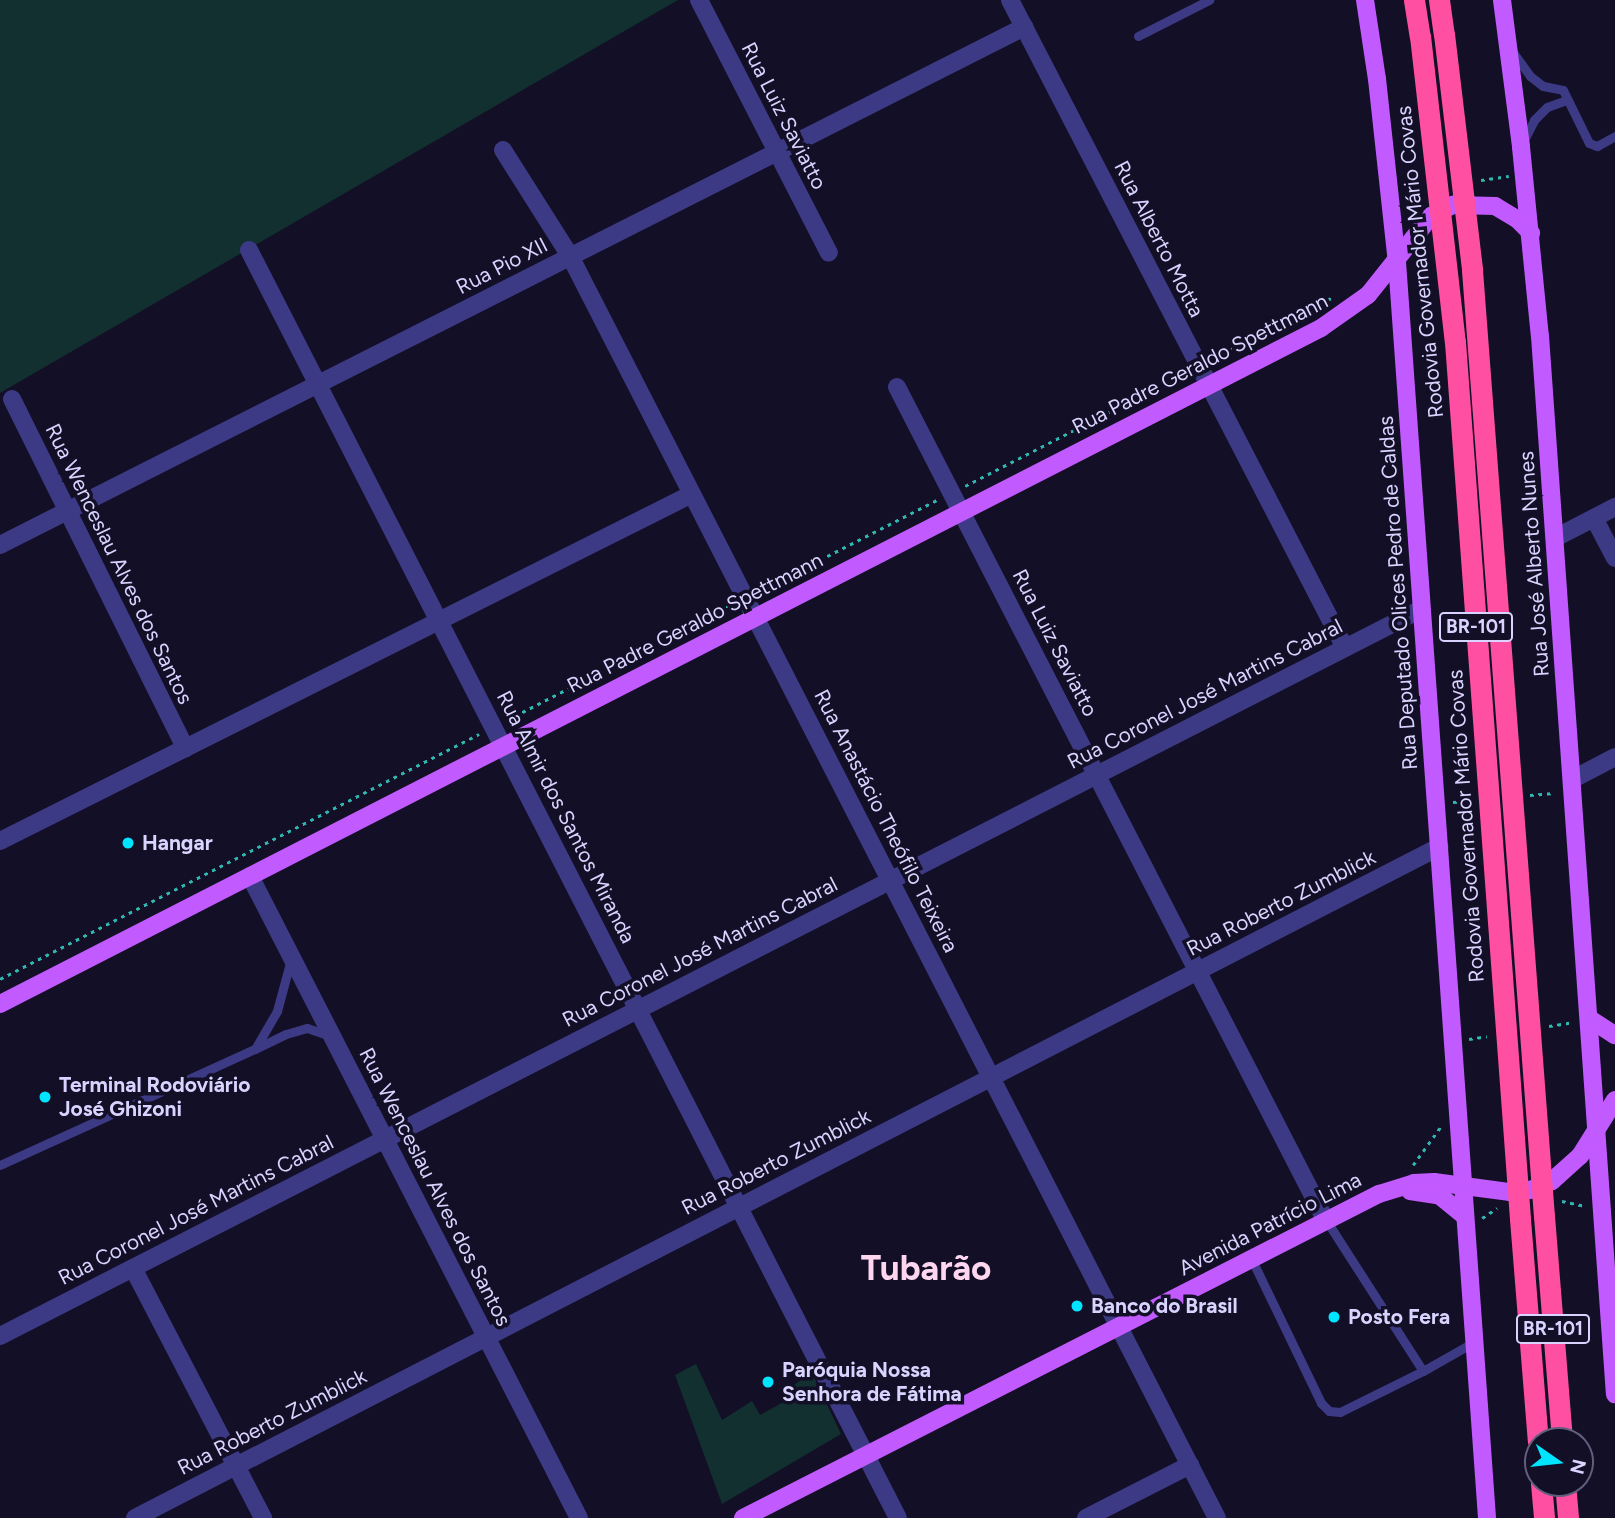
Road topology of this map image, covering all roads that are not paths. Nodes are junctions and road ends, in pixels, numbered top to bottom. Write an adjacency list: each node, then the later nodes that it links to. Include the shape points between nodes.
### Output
1 (699, 0): 15 (street, Rua Luiz Saviatto)
2 (1010, 0): 8 (street, Rua Alberto Motta)
3 (1209, 0): 9 (lane)
4 (1365, 0): 20 (main road, Rua Deputado Olices Pedro de Caldas)
5 (1414, 0): 73 (highway, Rodovia Governador Mário Covas / BR-101, bridge, via 1455,342)
6 (1439, 0): 74 (highway, BR-101, bridge, via 1475,295)
7 (1502, 0): 10 (main road, Rua José Alberto Nunes)
8 (1024, 27): 15 (street, Rua Pio XII); 22 (street, Rua Alberto Motta)
9 (1138, 36)
10 (1509, 46): 11 (lane, via 1530,76 1543,86 1563,90); 13 (main road, Rua José Alberto Nunes)
11 (1566, 100): 12 (lane, via 1588,143 1597,146); 13 (lane, via 1547,107 1534,120)
12 (1615, 136)
13 (1521, 147): 16 (main road, Rua José Alberto Nunes)
14 (503, 150): 19 (street, Rua Anastácio Theófilo Teixeira)
15 (777, 152): 18 (street, Rua Luiz Saviatto); 19 (street, Rua Pio XII)
16 (1531, 233): 20 (main road, Rua Padre Geraldo Spettmann, via 1495,206 1453,205 1431,216); 30 (main road, Rua José Alberto Nunes)
17 (249, 250): 21 (street, Rua Almir dos Santos Miranda)
18 (829, 253)
19 (570, 256): 21 (street, Rua Pio XII); 25 (street, Rua Anastácio Theófilo Teixeira)
20 (1397, 262): 22 (main road, Rua Padre Geraldo Spettmann, via 1346,314); 33 (main road, Rua Deputado Olices Pedro de Caldas)
21 (318, 384): 27 (street, Rua Pio XII); 35 (street, Rua Almir dos Santos Miranda)
22 (1209, 386): 28 (main road, Rua Padre Geraldo Spettmann); 36 (street, Rua Alberto Motta)
23 (897, 387): 28 (street, Rua Luiz Saviatto)
24 (12, 399): 27 (street, Rua Wenceslau Alves dos Santos)
25 (692, 494): 34 (street, Rua Anastácio Theófilo Teixeira); 35 (street)
26 (1615, 507): 29 (street)
27 (67, 511): 31 (street, Rua Pio XII); 38 (street, Rua Wenceslau Alves dos Santos)
28 (962, 512): 34 (main road, Rua Padre Geraldo Spettmann); 40 (street, Rua Luiz Saviatto)
29 (1594, 518): 30 (street); 32 (street)
30 (1555, 538): 41 (main road, Rua José Alberto Nunes)
31 (0, 545)
32 (1615, 558)
33 (1422, 609): 36 (street, Rua Coronel José Martins Cabral); 43 (main road, Rua Deputado Olices Pedro de Caldas)
34 (756, 617): 37 (main road, Rua Padre Geraldo Spettmann); 45 (street, Rua Anastácio Theófilo Teixeira)
35 (440, 621): 37 (street, Rua Almir dos Santos Miranda); 38 (street)
36 (1345, 648): 40 (street, Rua Coronel José Martins Cabral)
37 (505, 746): 44 (main road, Rua Padre Geraldo Spettmann); 49 (street, Rua Almir dos Santos Miranda)
38 (185, 748): 42 (street)
39 (1615, 757): 41 (street)
40 (1097, 775): 45 (street, Rua Coronel José Martins Cabral); 47 (street, Rua Luiz Saviatto)
41 (1573, 779): 50 (main road, Rua José Alberto Nunes)
42 (0, 841)
43 (1439, 848): 47 (street, Rua Roberto Zumblick); 59 (main road, Rua Deputado Olices Pedro de Caldas)
44 (250, 876): 46 (street, Rua Wenceslau Alves dos Santos); 48 (main road, Rua Padre Geraldo Spettmann)
45 (890, 881): 49 (street, Rua Coronel José Martins Cabral); 54 (street, Rua Anastácio Theófilo Teixeira)
46 (291, 957): 52 (street, Rua Wenceslau Alves dos Santos); 53 (lane, via 276,1011)
47 (1198, 971): 54 (street, Rua Roberto Zumblick); 63 (street, Rua Luiz Saviatto)
48 (0, 1004)
49 (639, 1009): 57 (street, Rua Coronel José Martins Cabral); 61 (street, Rua Almir dos Santos Miranda)
50 (1590, 1019): 51 (main road); 56 (main road, Rua José Alberto Nunes)
51 (1615, 1035)
52 (332, 1037): 53 (lane, via 307,1028); 57 (street, Rua Wenceslau Alves dos Santos)
53 (255, 1049): 58 (lane)
54 (992, 1077): 61 (street, Rua Roberto Zumblick); 67 (street, Rua Anastácio Theófilo Teixeira)
55 (1615, 1100): 56 (main road, Avenida Patrício Lima)
56 (1597, 1127): 59 (main road, Avenida Patrício Lima, via 1580,1156 1552,1181 1510,1192); 66 (main road, Rua José Alberto Nunes)
57 (385, 1139): 65 (street, Rua Coronel José Martins Cabral); 69 (street, Rua Wenceslau Alves dos Santos)
58 (0, 1165)
59 (1462, 1184): 60 (main road, Avenida Patrício Lima, via 1434,1182); 62 (main road, Rua Deputado Olices Pedro de Caldas)
60 (1393, 1189): 62 (main road, via 1440,1196); 63 (main road, Avenida Patrício Lima)
61 (740, 1207): 69 (street, Rua Roberto Zumblick); 75 (street, Rua Almir dos Santos Miranda)
62 (1465, 1216): 70 (main road, Rua Deputado Olices Pedro de Caldas)
63 (1325, 1219): 64 (main road, Avenida Patrício Lima); 71 (lane)
64 (1251, 1258): 67 (main road, Avenida Patrício Lima); 71 (lane, via 1329,1411 1340,1412)
65 (133, 1268): 68 (street, Rua Coronel José Martins Cabral); 77 (street)
66 (1611, 1282): 72 (main road, Rua José Alberto Nunes)
67 (1119, 1325): 75 (main road, Avenida Patrício Lima); 76 (street, Rua Anastácio Theófilo Teixeira)
68 (0, 1336)
69 (486, 1337): 77 (street, Rua Roberto Zumblick); 82 (street, Rua Wenceslau Alves dos Santos)
70 (1474, 1342): 71 (lane); 87 (main road, Rua Deputado Olices Pedro de Caldas)
71 (1423, 1371)
72 (1615, 1394)
73 (1537, 1427)
74 (1561, 1427)
75 (866, 1455): 83 (main road, Avenida Patrício Lima); 84 (street, Rua Almir dos Santos Miranda)
76 (1190, 1465): 85 (street); 86 (street, Rua Anastácio Theófilo Teixeira)
77 (236, 1466): 80 (street, Rua Roberto Zumblick); 81 (street)
78 (1542, 1497): 88 (highway)
79 (1566, 1497): 89 (highway)
80 (135, 1518)
81 (263, 1518)
82 (579, 1518)
83 (743, 1518)
84 (898, 1518)
85 (1086, 1518)
86 (1217, 1518)
87 (1487, 1518)
88 (1544, 1518)
89 (1568, 1518)

